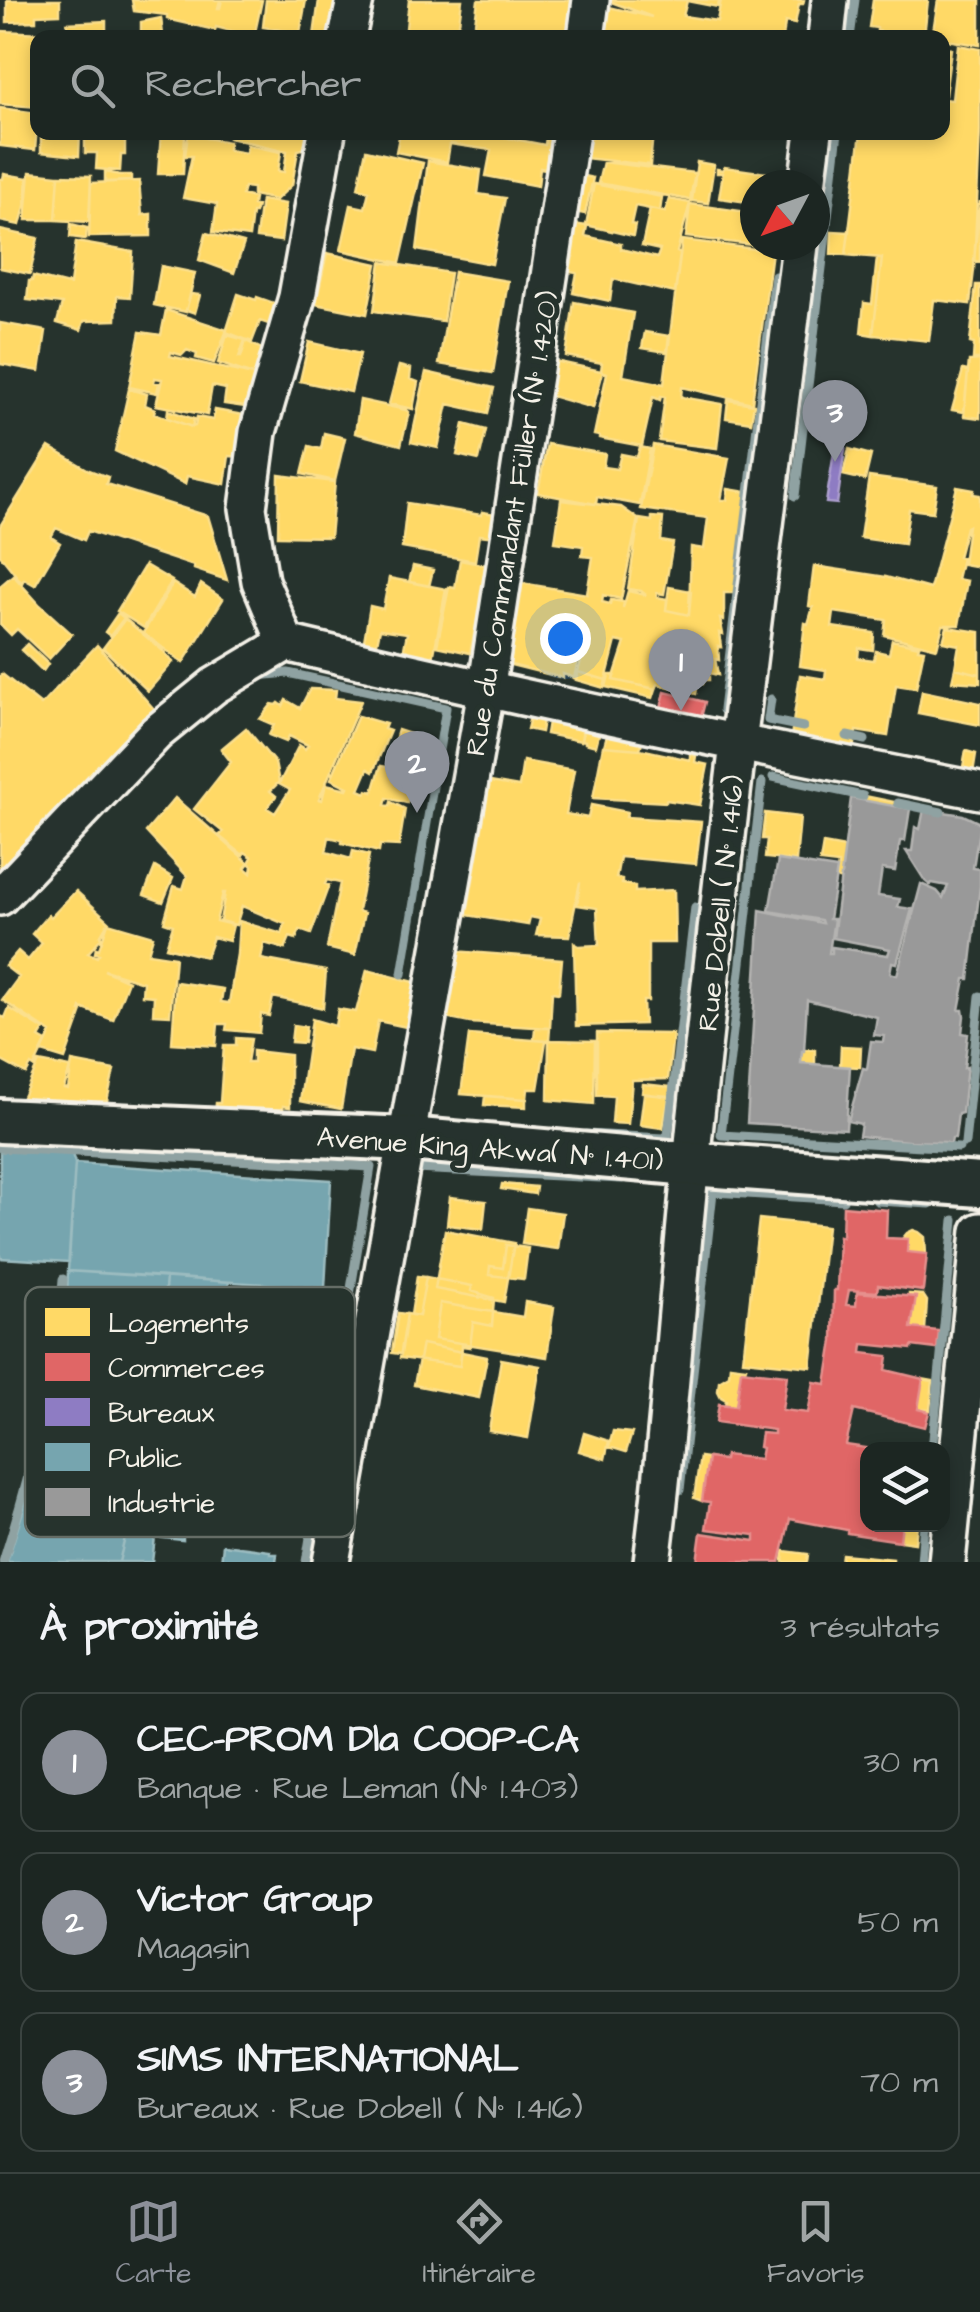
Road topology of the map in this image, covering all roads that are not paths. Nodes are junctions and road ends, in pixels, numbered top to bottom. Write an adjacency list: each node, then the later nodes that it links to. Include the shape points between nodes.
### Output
1 (355, 0): 4 (street)
2 (592, 0): 5 (street)
3 (830, 0): 6 (street)
4 (349, 30)
5 (587, 30)
6 (827, 30)
7 (326, 140): 12 (street, via 297,296 258,432 248,508 260,580)
8 (570, 140): 13 (street, Rue du Commandant Füller (N° 1.420))
9 (813, 140): 10 (street)
10 (809, 170)
11 (798, 260): 14 (street, Rue Dobell ( N° 1.416))
12 (286, 643): 13 (street); 16 (street, via 214,686 156,733)
13 (486, 690): 14 (street); 18 (street, Rue du Commandant Füller (N° 1.420))
14 (738, 744): 15 (street); 19 (street, Rue Dobell ( N° 1.416))
15 (980, 791)
16 (0, 897)
17 (0, 1121): 18 (street, Avenue King Akwa( N° 1.401))
18 (408, 1139): 19 (street, Avenue King Akwa( N° 1.401)); 22 (street, Rue du Commandant Füller (N° 1.420))
19 (691, 1164): 20 (street, Avenue King Akwa( N° 1.401)); 25 (street, Rue Dobell ( N° 1.416))
20 (980, 1185)
21 (980, 1231): 26 (street)
22 (355, 1430)
23 (336, 1537): 24 (street, Rue du Commandant Füller (N° 1.420))
24 (331, 1562)
25 (652, 1562)
26 (947, 1562)

